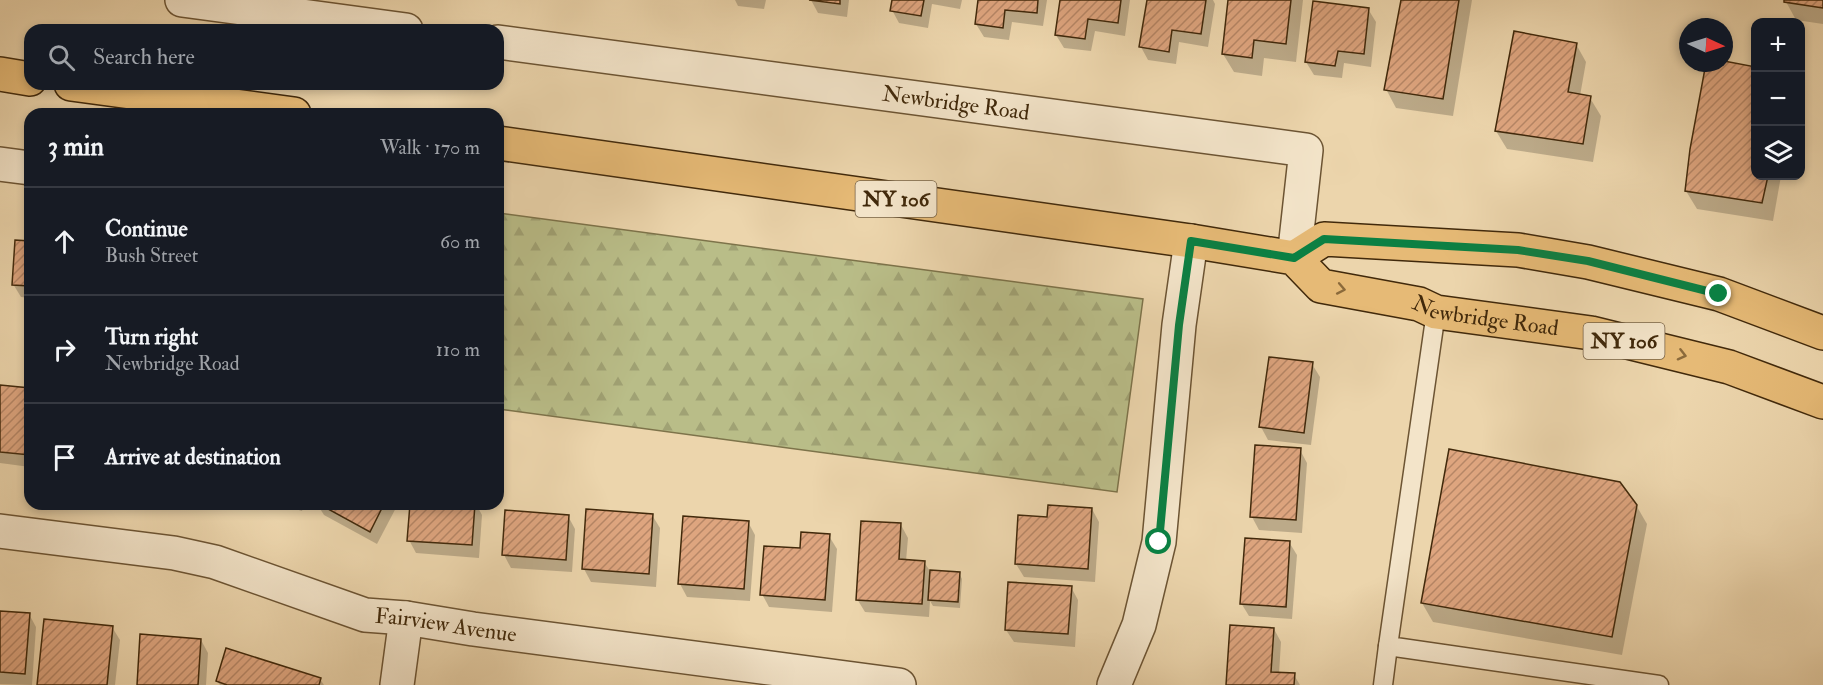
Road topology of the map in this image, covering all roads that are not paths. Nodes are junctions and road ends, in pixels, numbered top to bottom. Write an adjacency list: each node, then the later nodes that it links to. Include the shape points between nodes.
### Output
1 (182, 0): 2 (street)
2 (361, 24)
3 (504, 43): 12 (street, Newbridge Road, via 1306,150)
4 (0, 74): 5 (main road)
5 (24, 77)
6 (116, 90): 7 (main road)
7 (249, 108)
8 (504, 144): 11 (main road, NY 106)
9 (0, 164): 10 (street)
10 (24, 167)
11 (1191, 241): 12 (main road, NY 106); 23 (street, via 1179,325 1159,542 1139,625)
12 (1294, 258): 13 (main road, Newbridge Road / NY 106, one-way to 13, via 1321,286 1419,304); 14 (main road, via 1324,239 1518,250 1588,261 1719,294)
13 (1436, 312): 15 (main road, Newbridge Road / NY 106, one-way to 15, via 1591,333 1729,367); 18 (lane)
14 (1823, 333)
15 (1823, 402)
16 (0, 531): 17 (street, Fairview Avenue, via 174,553 215,562 365,615)
17 (406, 618): 19 (street, Fairview Avenue); 21 (street)
18 (1388, 646): 20 (lane); 24 (lane)
19 (756, 676): 22 (street, Fairview Avenue)
20 (1568, 679): 25 (lane)
21 (397, 685)
22 (899, 685)
23 (1114, 685)
24 (1383, 685)
25 (1659, 685)

